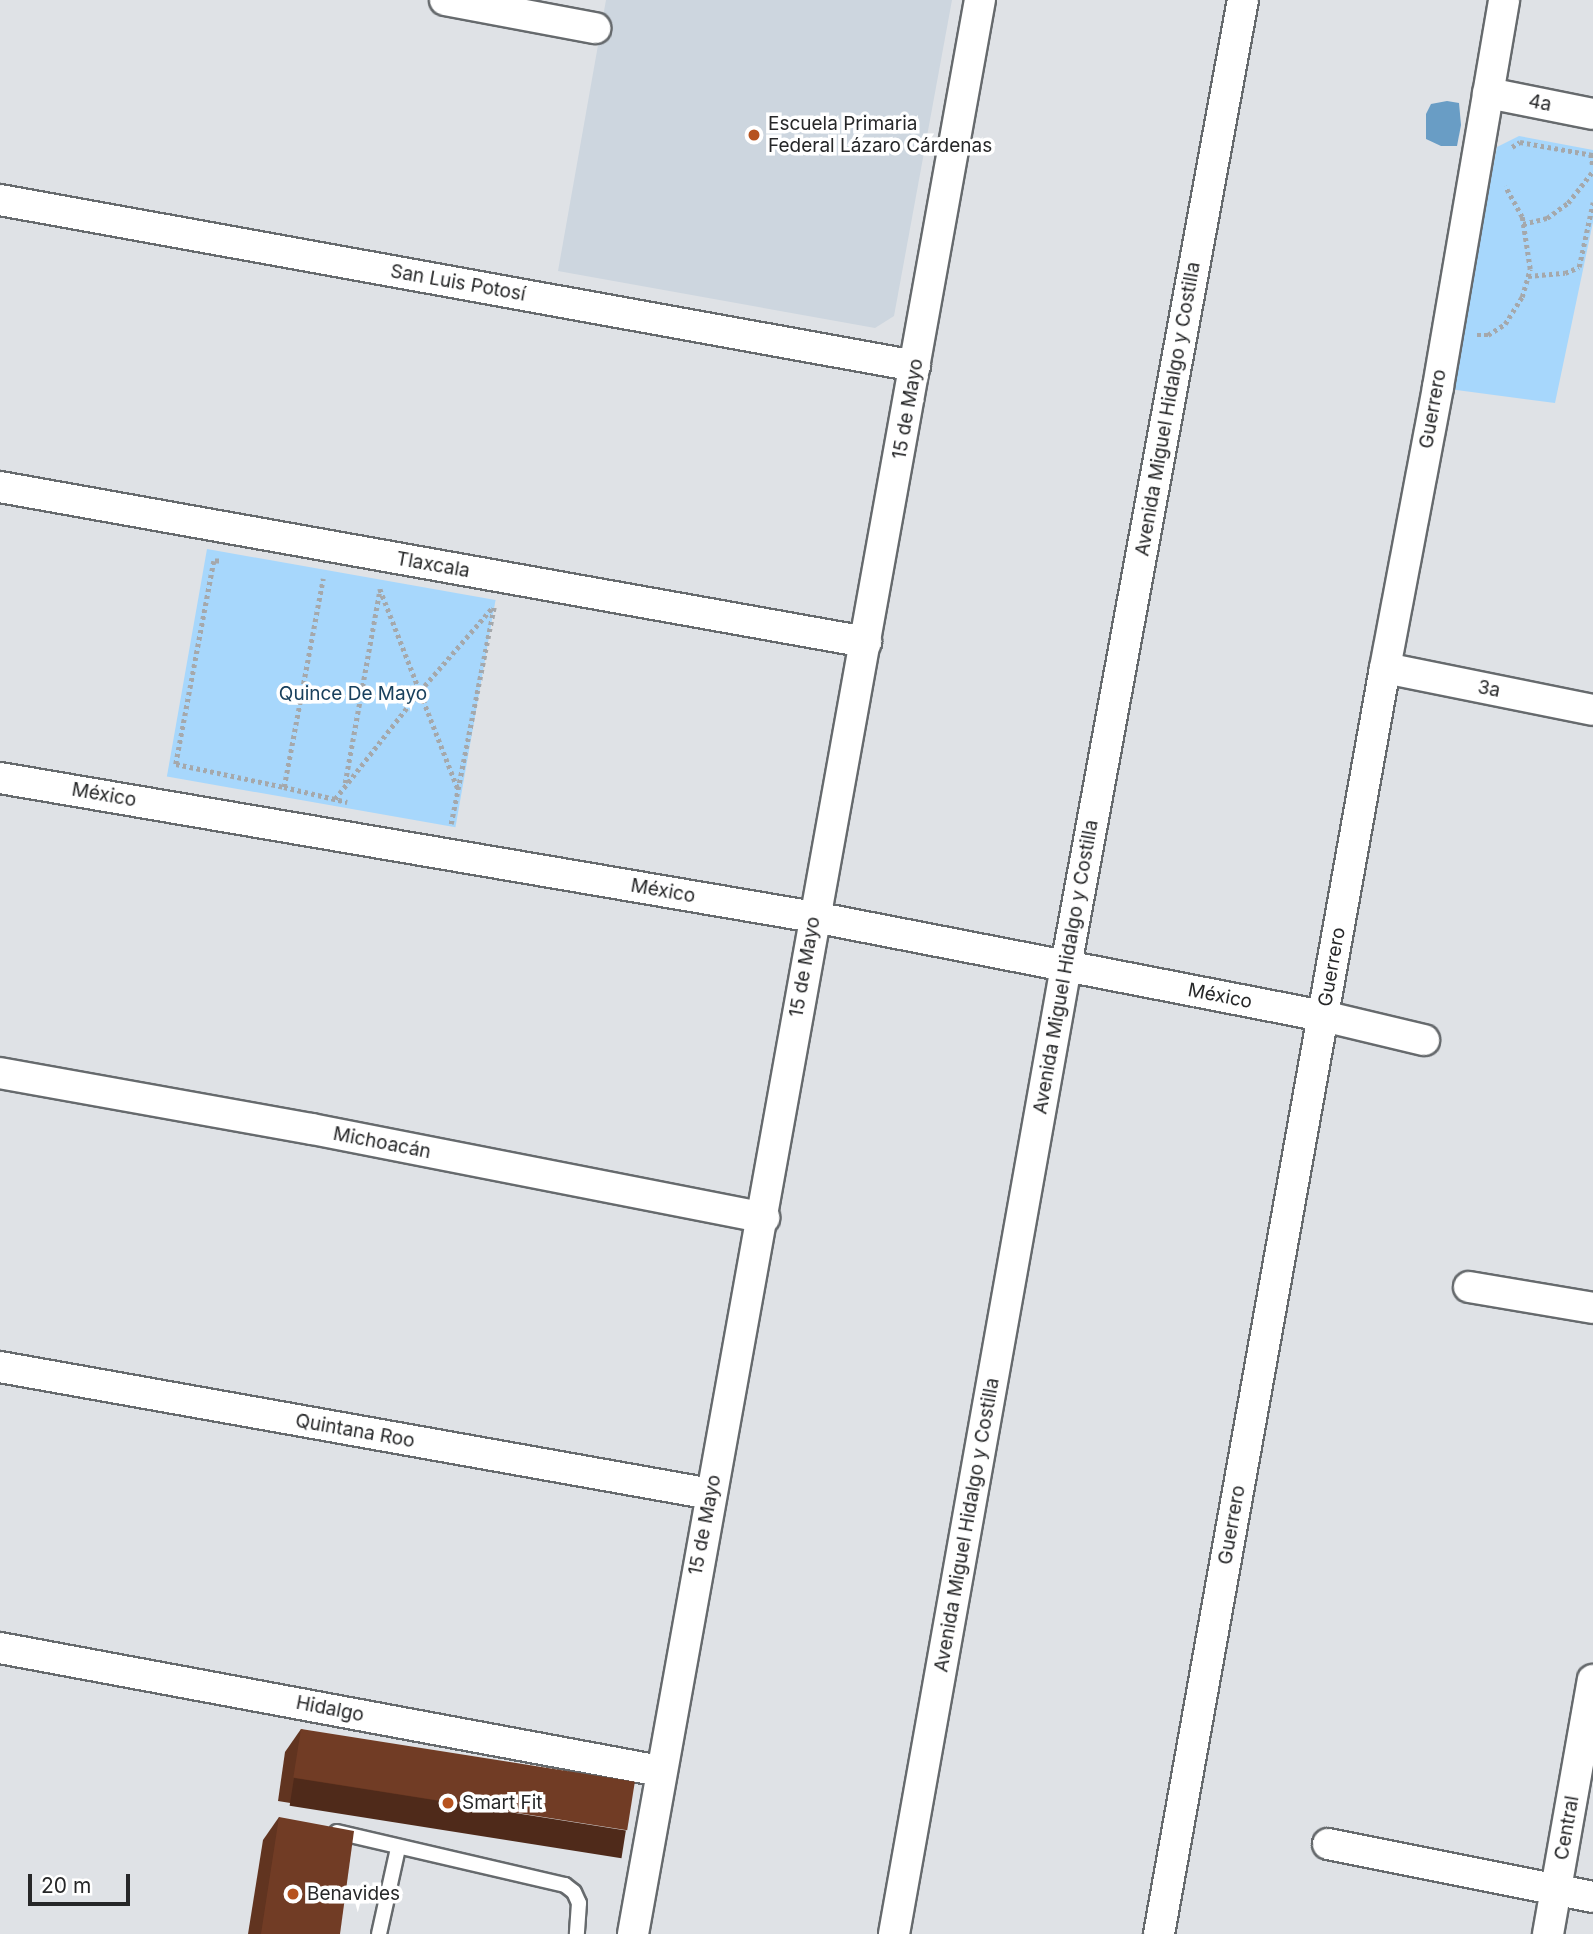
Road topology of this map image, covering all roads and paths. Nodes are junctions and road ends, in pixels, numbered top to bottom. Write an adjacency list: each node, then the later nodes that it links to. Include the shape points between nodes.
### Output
1 (445, 0): 5 (street)
2 (980, 0): 17 (street, 15 de Mayo)
3 (1243, 0): 37 (street, Avenida Miguel Hidalgo y Costilla)
4 (1504, 0): 6 (street, Guerrero)
5 (595, 28)
6 (1488, 93): 7 (street, 4a); 26 (street, Guerrero)
7 (1593, 114)
8 (1503, 152): 9 (path, via 1520,142)
9 (1592, 155): 10 (path)
10 (1593, 168): 14 (path, via 1568,202 1547,218)
11 (1499, 179): 14 (path)
12 (0, 200): 17 (street, San Luis Potosí)
13 (1593, 202): 15 (path, via 1579,267)
14 (1523, 224): 15 (path)
15 (1528, 276): 16 (path, via 1522,297 1505,324 1488,335)
16 (1469, 336)
17 (915, 366): 25 (street, 15 de Mayo)
18 (0, 487): 25 (street, Tlaxcala)
19 (214, 561): 31 (path, via 176,764)
20 (323, 579): 31 (path)
21 (380, 588): 22 (path); 27 (path); 30 (path)
22 (393, 590)
23 (482, 602): 24 (path)
24 (495, 604): 27 (path); 32 (path)
25 (866, 642): 36 (street, 15 de Mayo)
26 (1384, 668): 28 (street, 3a); 38 (street, Guerrero)
27 (420, 691): 30 (path); 32 (path)
28 (1593, 710)
29 (0, 778): 36 (street, México)
30 (344, 785): 33 (path)
31 (284, 787): 33 (path)
32 (459, 791): 35 (path, via 453,824)
33 (335, 799): 34 (path)
34 (361, 805)
35 (440, 821)
36 (814, 917): 37 (street, México); 41 (street, 15 de Mayo)
37 (1066, 966): 38 (street, México); 57 (street, Avenida Miguel Hidalgo y Costilla)
38 (1323, 1016): 39 (street, México); 58 (street, Guerrero)
39 (1423, 1040)
40 (0, 1073): 41 (street, Michoacán)
41 (764, 1218): 45 (street, 15 de Mayo)
42 (1469, 1287): 43 (street)
43 (1593, 1308)
44 (0, 1367): 45 (street, Quintana Roo)
45 (711, 1494): 48 (street, 15 de Mayo)
46 (0, 1648): 48 (street, Hidalgo)
47 (1593, 1680): 52 (street, Central)
48 (660, 1771): 56 (street, 15 de Mayo)
49 (322, 1828): 51 (lane)
50 (1328, 1844): 52 (street)
51 (398, 1848): 54 (lane); 55 (lane, via 565,1885 579,1903)
52 (1555, 1889): 53 (street); 59 (street, Central)
53 (1593, 1897)
54 (379, 1934)
55 (577, 1934)
56 (633, 1934)
57 (894, 1934)
58 (1158, 1934)
59 (1548, 1934)

